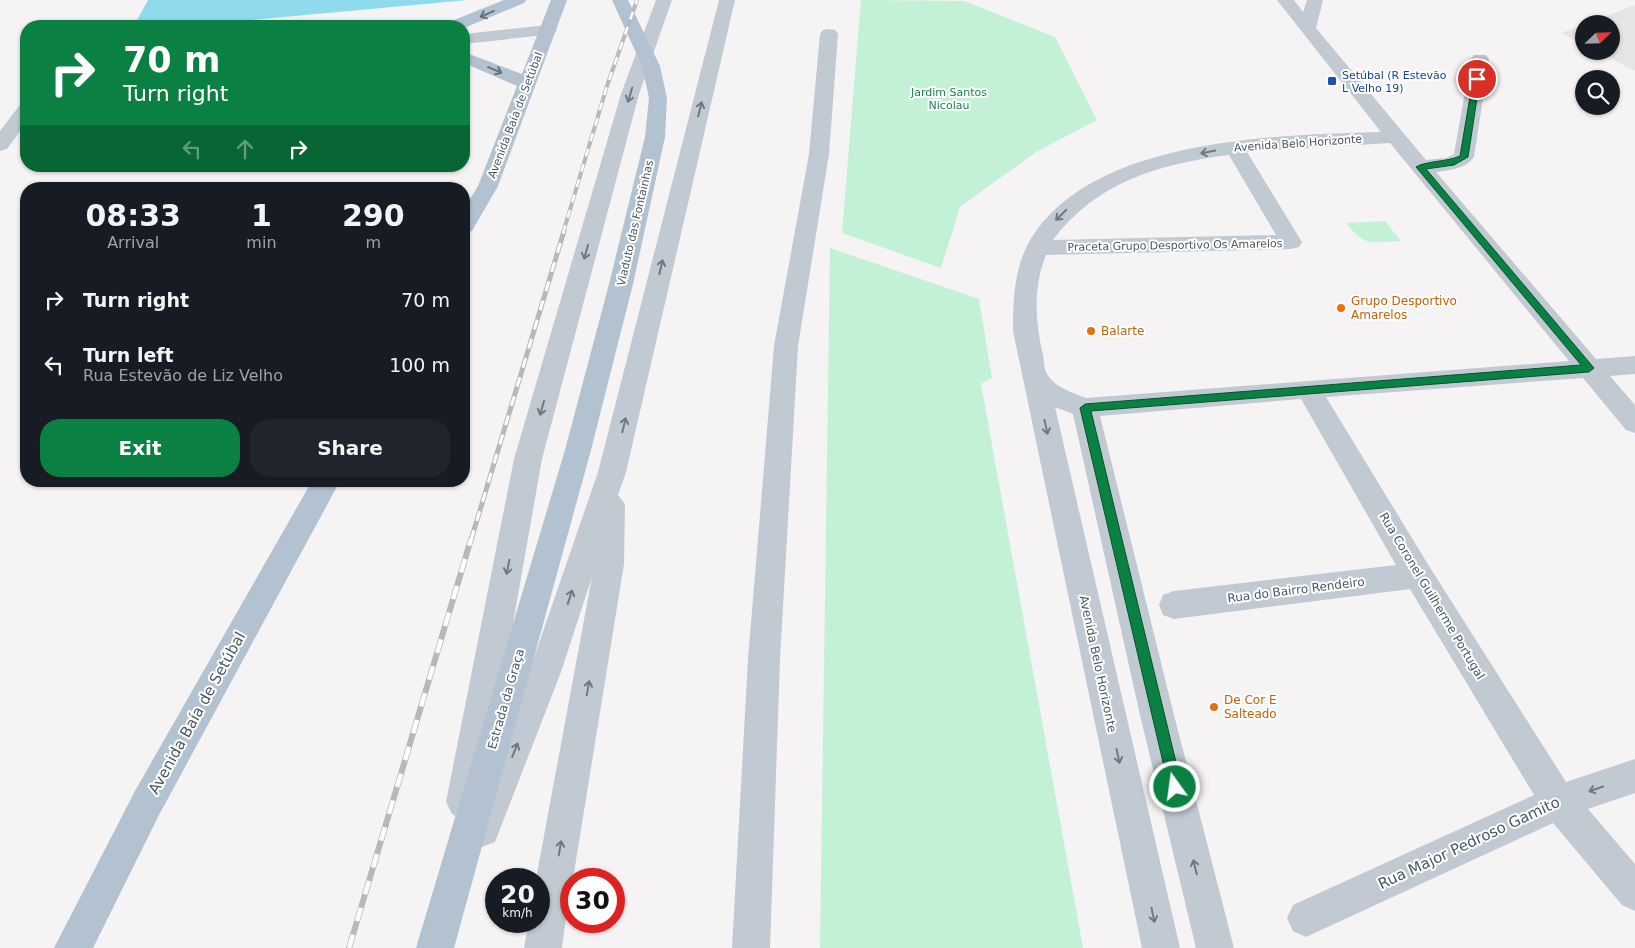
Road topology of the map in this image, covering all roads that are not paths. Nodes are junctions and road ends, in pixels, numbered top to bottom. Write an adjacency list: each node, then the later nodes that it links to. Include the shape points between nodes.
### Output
1 (518, 0): 8 (main road, one-way to 8)
2 (559, 0): 10 (main road, Avenida Baía de Setúbal)
3 (620, 0): 29 (main road, Viaduto das Fontainhas, via 651,66 658,98 655,137)
4 (664, 0): 38 (street, one-way to 38, via 630,94 528,459)
5 (727, 0): 30 (street, one-way to 5)
6 (1285, 0): 9 (street)
7 (1315, 0): 9 (street)
8 (470, 20)
9 (1308, 28): 17 (street)
10 (548, 30): 12 (street); 15 (main road, Avenida Baía de Setúbal)
11 (829, 34): 41 (street, via 819,154 786,346 764,659)
12 (470, 38)
13 (1480, 59): 20 (street, via 1464,157 1451,164)
14 (470, 60): 15 (main road, one-way to 15)
15 (527, 84): 21 (main road, Avenida Baía de Setúbal, via 488,186)
16 (20, 118): 18 (street)
17 (1396, 137): 19 (street, Avenida Belo Horizonte); 20 (street)
18 (0, 145)
19 (1234, 147): 22 (street, Avenida Belo Horizonte, one-way to 22, via 1128,172 1090,191 1061,214 1043,236); 22 (street, Praceta Grupo Desportivo Os Amarelos, via 1291,242)
20 (1420, 167): 24 (street)
21 (470, 216)
22 (1038, 248): 25 (street, Avenida Belo Horizonte, via 1024,296 1025,331)
23 (1635, 366): 24 (street)
24 (1589, 368): 26 (street); 28 (street)
25 (1036, 379): 27 (street, via 1056,397); 42 (street, Avenida Belo Horizonte, one-way to 42)
26 (1308, 389): 27 (street); 32 (street, Rua Coronel Guilherme Portugal)
27 (1085, 408): 43 (street, one-way to 27)
28 (1635, 423)
29 (578, 450): 38 (main road, Estrada da Graça)
30 (612, 472): 38 (street, one-way to 30, via 545,672); 40 (street, one-way to 30, via 609,564)
31 (323, 487): 39 (main road, Avenida Baía de Setúbal, via 147,803)
32 (1418, 575): 33 (street, Rua do Bairro Rendeiro); 35 (street, Rua Coronel Guilherme Portugal)
33 (1174, 605)
34 (1635, 776): 35 (street, Rua Major Pedroso Gamito, one-way to 35)
35 (1558, 802): 36 (street, Rua Coronel Guilherme Portugal); 37 (street, Rua Major Pedroso Gamito)
36 (1635, 892)
37 (1306, 918)
38 (441, 941)
39 (73, 948)
40 (543, 948)
41 (751, 948)
42 (1161, 948)
43 (1215, 948)

